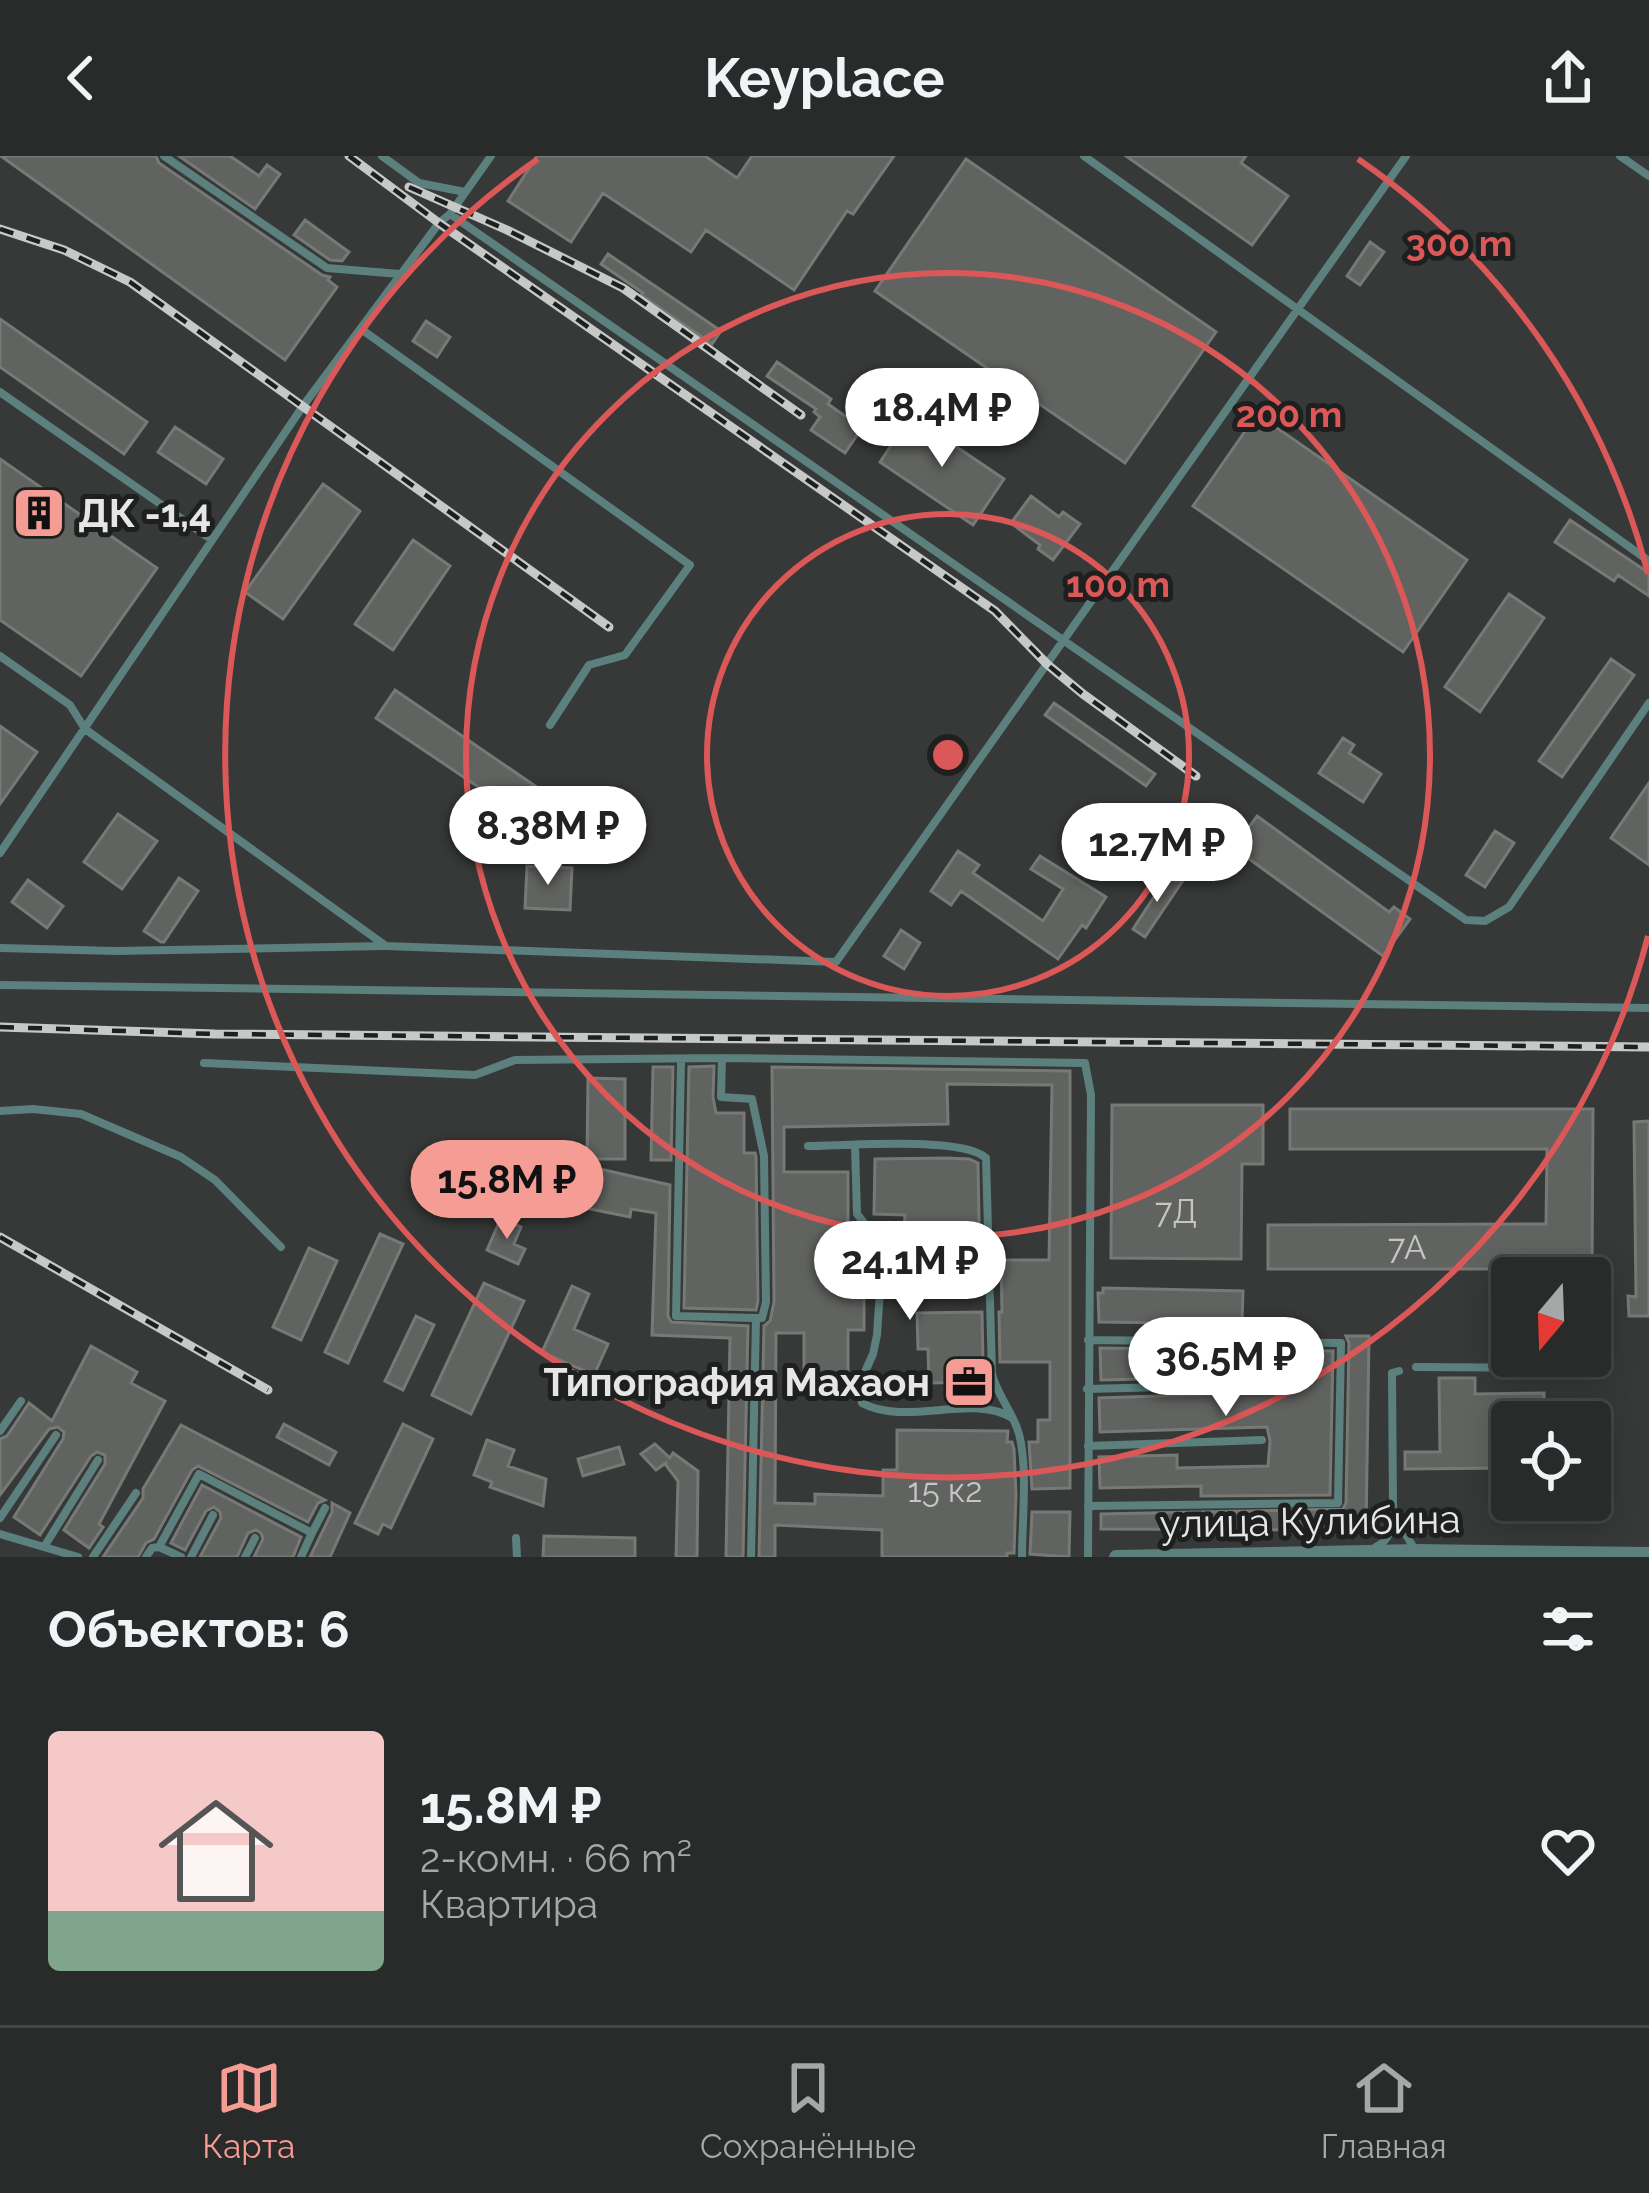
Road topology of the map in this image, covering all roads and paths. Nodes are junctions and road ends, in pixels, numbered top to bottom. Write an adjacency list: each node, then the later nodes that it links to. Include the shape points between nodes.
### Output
1 (164, 156): 11 (lane, via 327,268)
2 (382, 156): 9 (lane, via 419,183)
3 (491, 156): 9 (lane)
4 (1084, 156): 7 (lane)
5 (1406, 156): 12 (lane)
6 (1620, 156): 8 (lane)
7 (1096, 160): 12 (lane)
8 (1649, 176)
9 (465, 192): 10 (lane)
10 (451, 214): 11 (lane); 17 (lane)
11 (402, 274): 13 (lane)
12 (1297, 310): 16 (lane); 17 (lane)
13 (361, 329): 15 (lane); 20 (lane, via 690,565 626,655 589,665)
14 (0, 392): 15 (lane)
15 (212, 540): 21 (lane)
16 (1649, 561)
17 (1064, 641): 19 (lane, via 1466,920 1485,921 1509,907); 24 (lane, via 836,962)
18 (0, 656): 21 (lane, via 70,705)
19 (1649, 703)
20 (550, 725)
21 (85, 729): 22 (lane); 24 (lane)
22 (0, 853)
23 (0, 946): 24 (lane)
24 (386, 946)
25 (0, 985): 26 (lane)
26 (1649, 1008)
27 (722, 1058): 28 (lane); 34 (lane, via 721,1097 752,1099 761,1137 766,1302); 35 (lane, via 1084,1064)
28 (681, 1060): 29 (lane, via 515,1060 475,1075); 34 (lane, via 676,1316)
29 (204, 1063)
30 (0, 1112): 33 (lane, via 81,1114 181,1157)
31 (808, 1146): 32 (lane)
32 (855, 1146): 42 (lane, via 933,1144 986,1158 992,1374); 42 (lane, via 857,1214 877,1239 881,1276 862,1403 893,1413 977,1410)
33 (281, 1247)
34 (756, 1318): 71 (lane)
35 (1088, 1340): 40 (lane); 49 (lane, via 1340,1343 1338,1504)
36 (1416, 1367): 37 (lane)
37 (1491, 1367)
38 (1399, 1371): 50 (lane)
39 (1279, 1384): 40 (lane)
40 (1087, 1389): 46 (lane)
41 (21, 1401): 43 (lane)
42 (1014, 1419): 72 (lane, via 1023,1454)
43 (0, 1431)
44 (56, 1435): 53 (lane)
45 (1262, 1440): 46 (lane)
46 (1088, 1446): 49 (lane)
47 (98, 1460): 58 (lane)
48 (136, 1493): 64 (lane)
49 (1088, 1506): 73 (lane)
50 (1393, 1507): 60 (lane, via 1384,1542); 61 (lane)
51 (325, 1508): 54 (lane)
52 (213, 1515): 67 (lane)
53 (0, 1518)
54 (312, 1533): 59 (lane, via 199,1474); 69 (lane)
55 (0, 1534): 58 (lane)
56 (255, 1538): 68 (lane)
57 (516, 1538): 70 (lane)
58 (44, 1547): 63 (lane)
59 (159, 1547): 65 (lane); 66 (lane)
60 (1349, 1552): 61 (street, улица Кулибина); 74 (street, улица Кулибина)
61 (1416, 1554): 62 (street, улица Кулибина)
62 (1649, 1554)
63 (78, 1557)
64 (93, 1557)
65 (146, 1557)
66 (182, 1557)
67 (191, 1557)
68 (245, 1557)
69 (301, 1557)
70 (517, 1557)
71 (752, 1557)
72 (1022, 1557)
73 (1088, 1557)
74 (1116, 1557)

